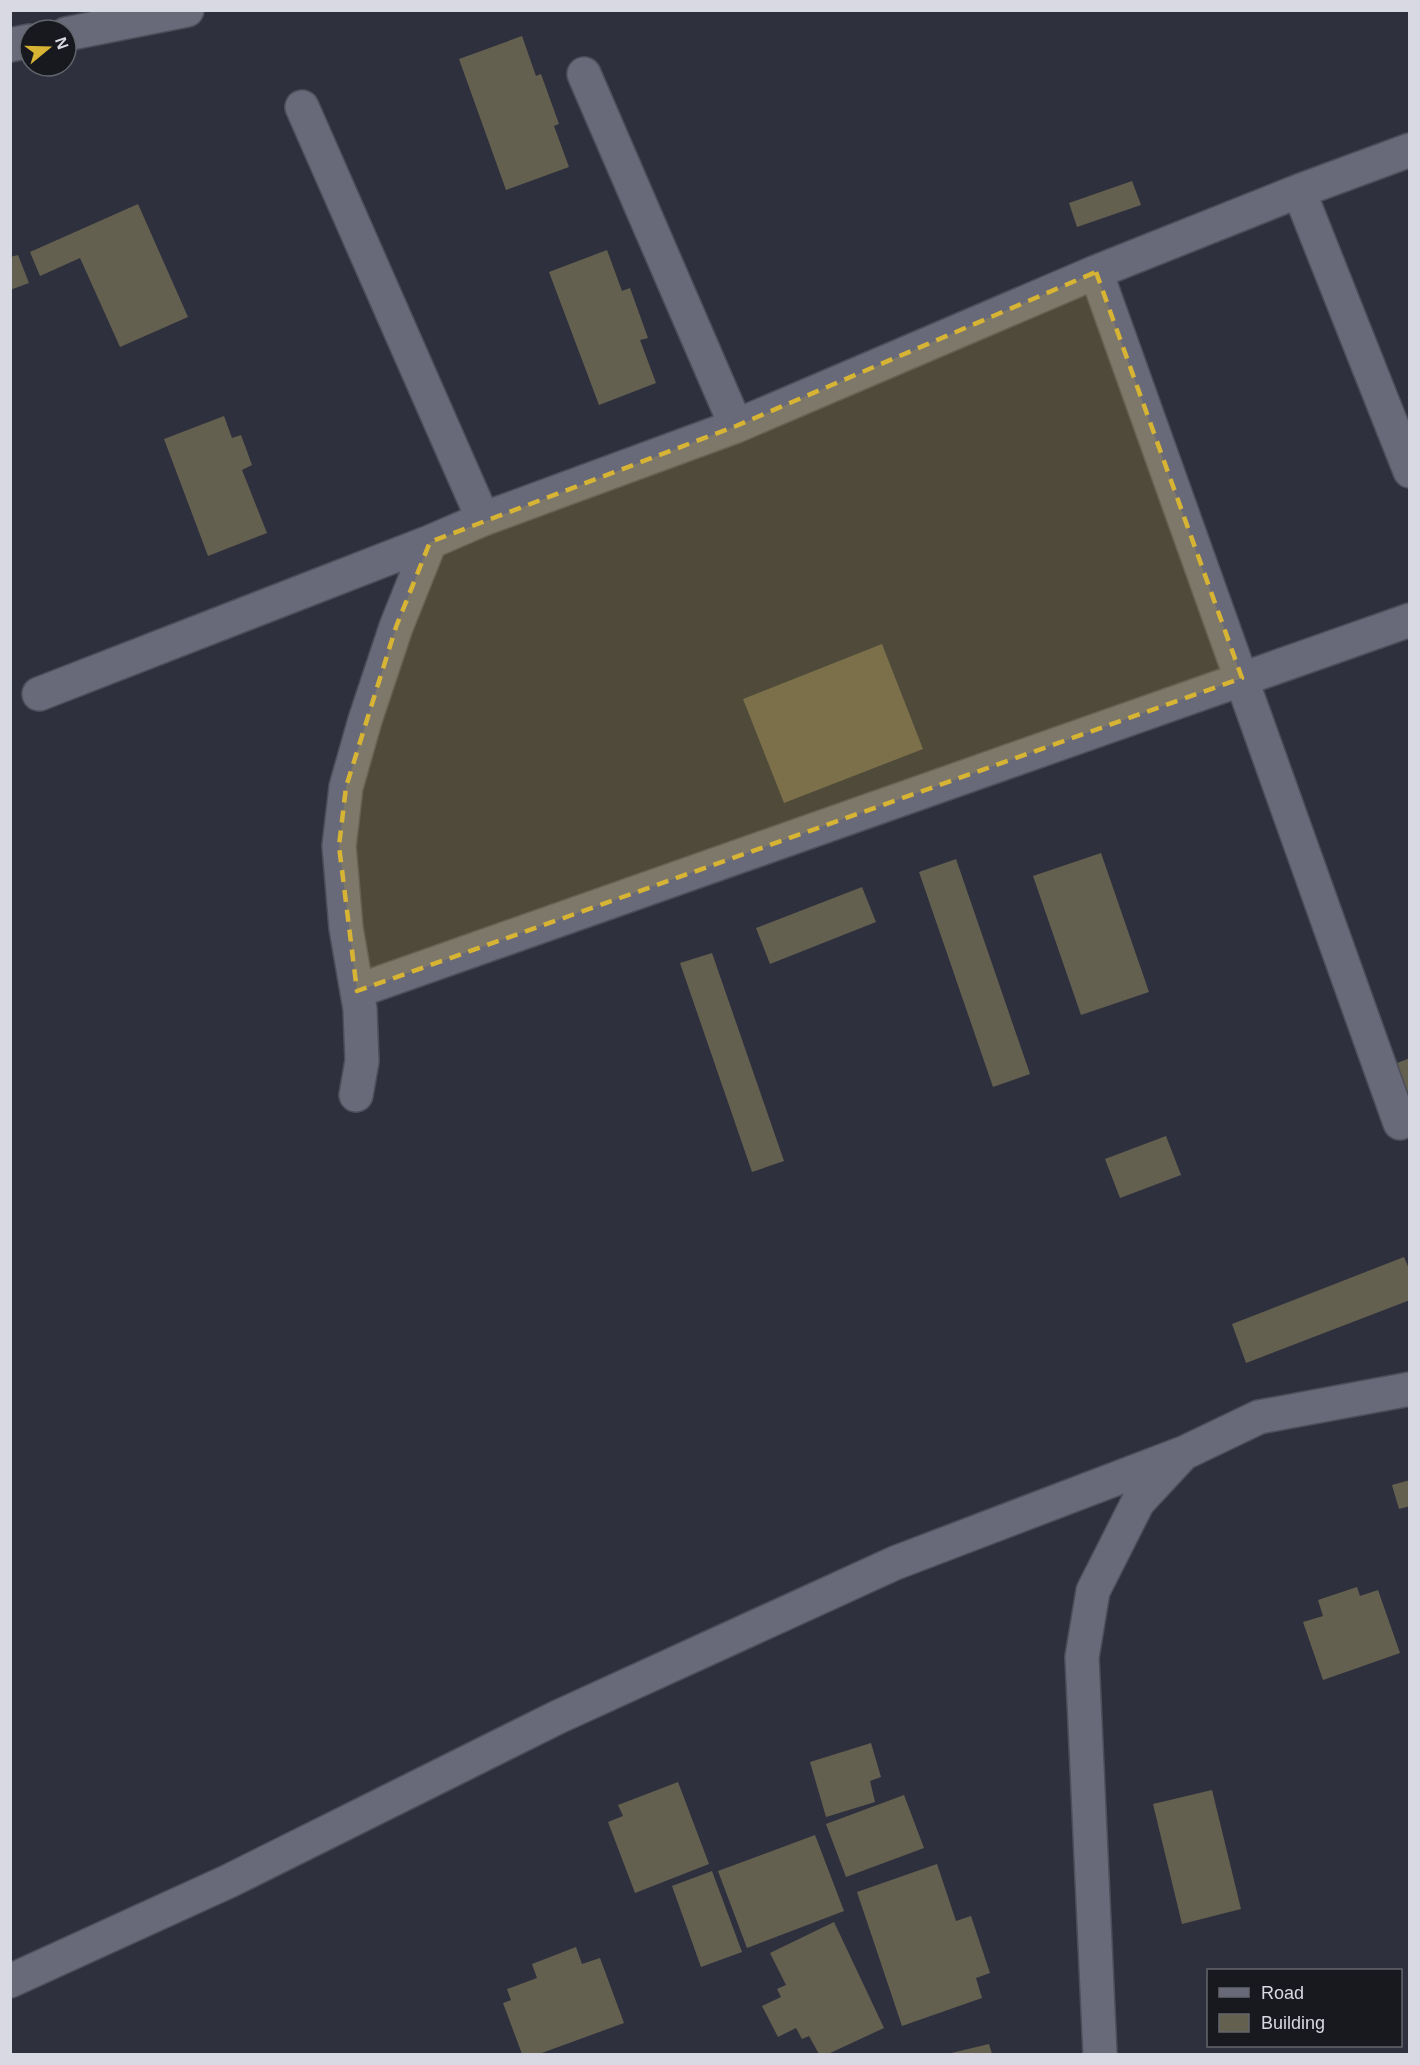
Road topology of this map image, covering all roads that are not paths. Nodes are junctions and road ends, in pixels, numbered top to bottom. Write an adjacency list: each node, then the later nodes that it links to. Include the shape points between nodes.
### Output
1 (187, 10): 2 (street)
2 (78, 32)
3 (584, 74): 8 (street)
4 (302, 107): 10 (street)
5 (1410, 150): 6 (street)
6 (1299, 191): 7 (street); 9 (street)
7 (1096, 272): 8 (street); 13 (street)
8 (736, 426): 10 (street)
9 (1410, 471)
10 (483, 519): 11 (street)
11 (430, 542): 14 (street); 15 (street, via 396,627 346,787 339,846 346,928)
12 (1410, 620): 13 (street)
13 (1242, 678): 15 (street); 17 (street)
14 (39, 694)
15 (357, 991): 16 (street, via 362,1061)
16 (356, 1095)
17 (1400, 1123)
18 (1410, 1389): 19 (street, via 1258,1417)
19 (1185, 1452): 20 (street, via 895,1563 558,1717 229,1881); 21 (street, via 1138,1502 1093,1591 1082,1657)
20 (10, 1981)
21 (1100, 2055)

